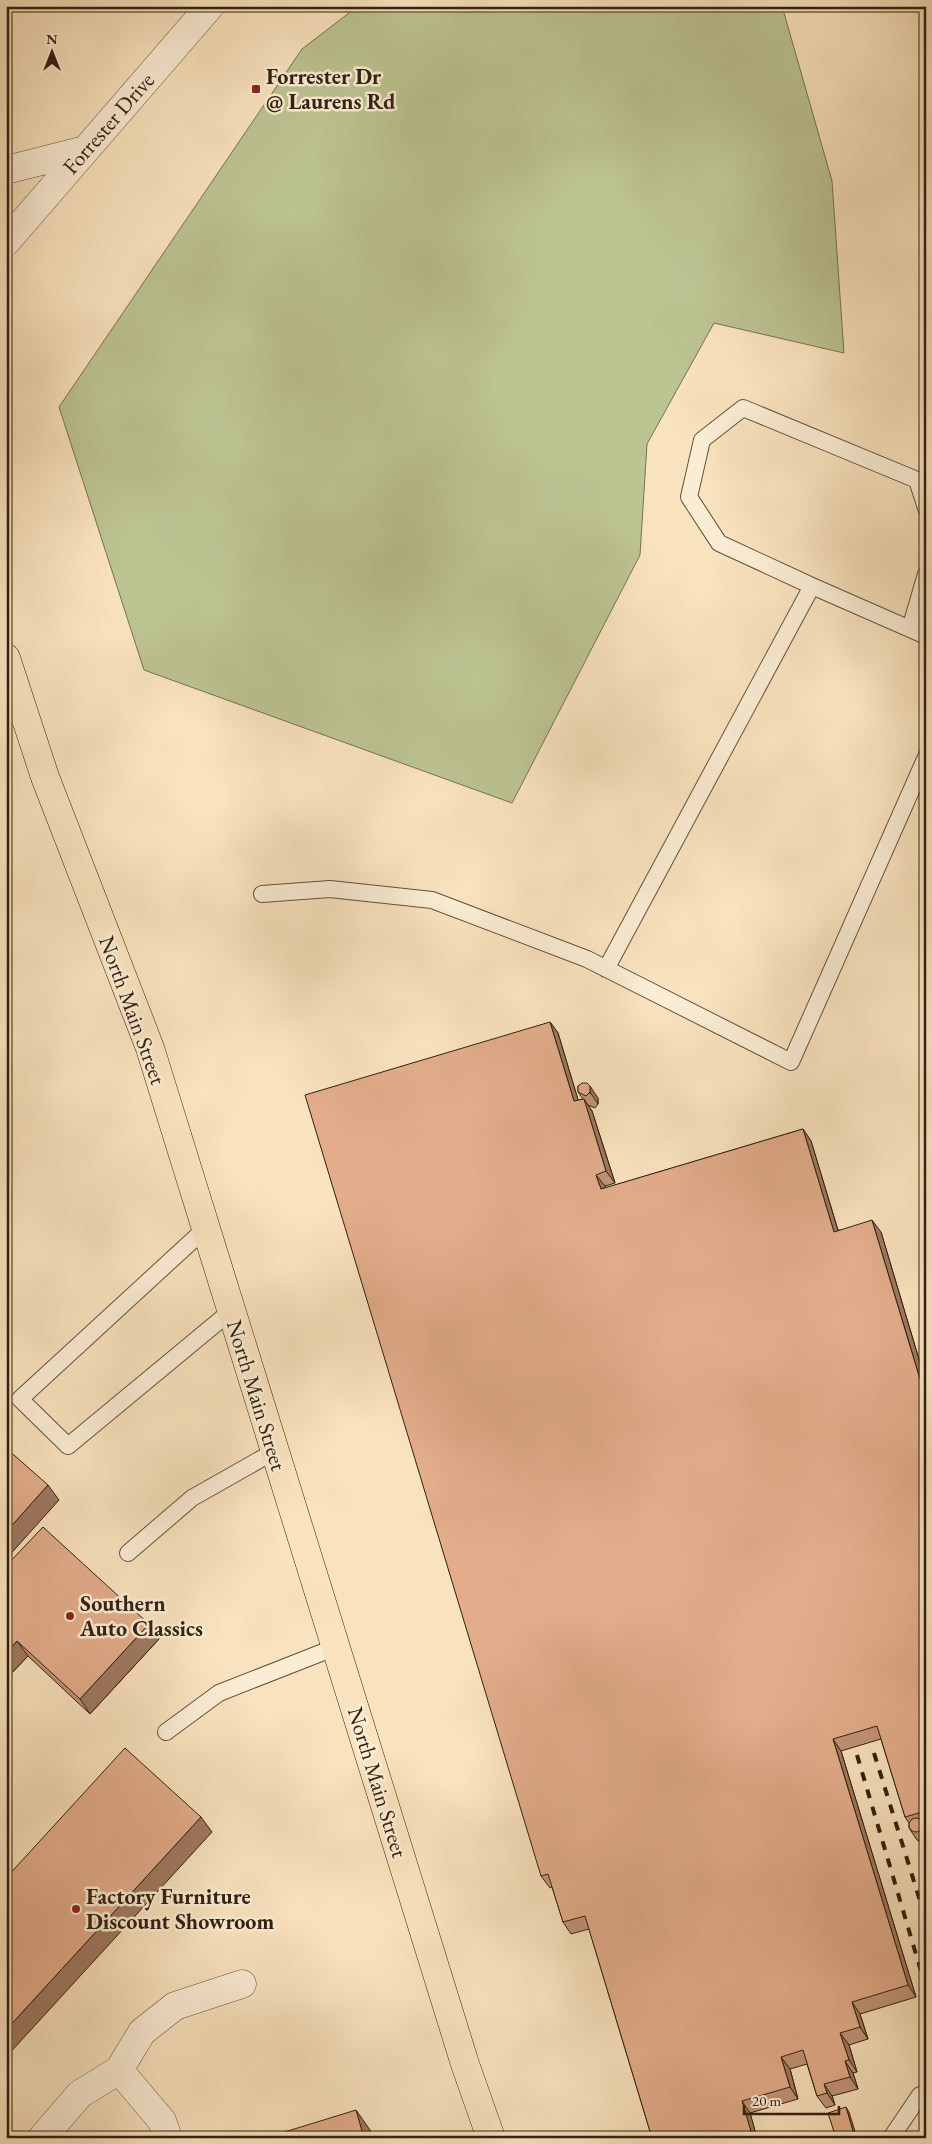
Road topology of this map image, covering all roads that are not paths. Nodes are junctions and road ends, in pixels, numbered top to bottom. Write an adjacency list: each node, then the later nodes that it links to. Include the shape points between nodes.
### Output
1 (210, 6): 2 (street, Forrester Drive)
2 (86, 150): 3 (street); 4 (street, Forrester Drive)
3 (6, 170)
4 (6, 242)
5 (926, 508): 7 (lane, via 917,480 743,408 702,440 689,497 719,543)
6 (926, 574): 8 (lane)
7 (812, 586): 8 (lane); 13 (lane)
8 (910, 629): 9 (lane)
9 (926, 636)
10 (6, 658): 14 (main road, North Main Street, via 45,777 150,1048)
11 (926, 757): 13 (lane, via 791,1062)
12 (262, 894): 13 (lane, via 330,890 432,900)
13 (606, 969)
14 (206, 1228): 15 (main road, North Main Street); 15 (lane, via 20,1399 68,1446)
15 (231, 1311): 16 (main road, North Main Street)
16 (274, 1450): 17 (lane, via 192,1498); 18 (main road, North Main Street)
17 (128, 1553)
18 (336, 1647): 19 (lane, via 219,1693); 25 (main road, North Main Street)
19 (166, 1732)
20 (242, 1984): 21 (street, via 174,2006 142,2032)
21 (119, 2070): 23 (street, via 80,2094); 24 (street, via 162,2121)
22 (920, 2095): 26 (lane)
23 (42, 2138)
24 (168, 2138)
25 (491, 2138)
26 (891, 2138)

